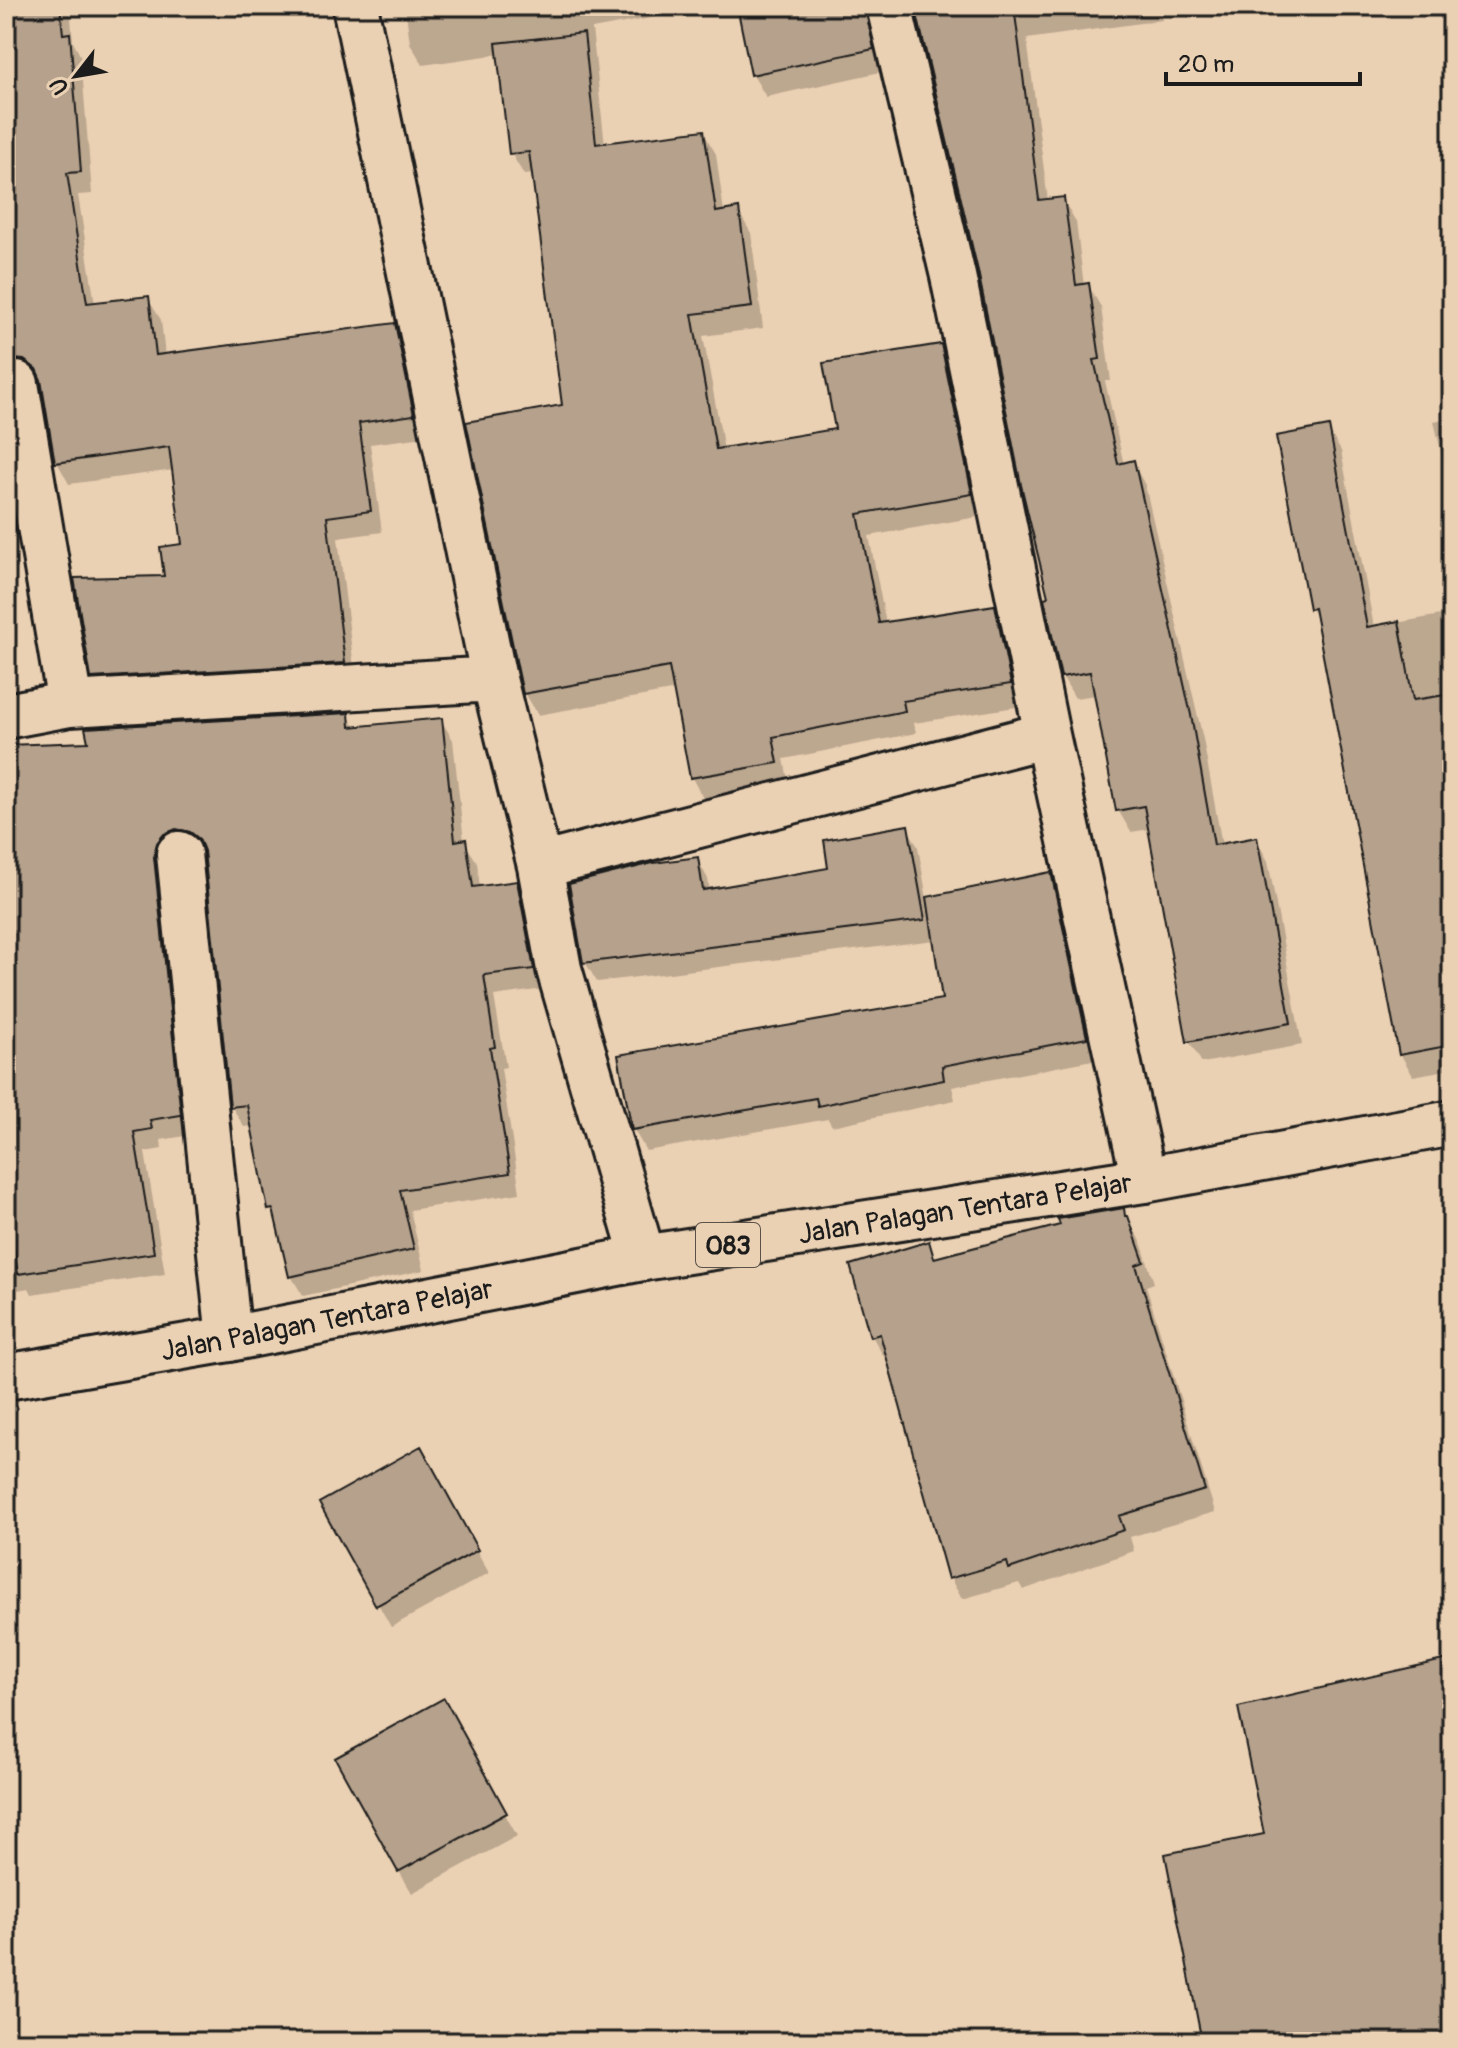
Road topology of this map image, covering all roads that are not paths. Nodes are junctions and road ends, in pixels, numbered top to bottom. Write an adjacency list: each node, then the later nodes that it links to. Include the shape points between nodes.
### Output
1 (355, 6): 4 (street)
2 (889, 6): 7 (street, via 953,276)
3 (16, 384): 5 (street)
4 (494, 679): 5 (street); 9 (street)
5 (70, 704): 6 (street)
6 (6, 716)
7 (1047, 735): 9 (street); 11 (street)
8 (179, 854): 13 (street)
9 (540, 866): 12 (street, via 559,969)
10 (1452, 1123): 11 (street, Jalan Palagan Tentara Pelajar / 083)
11 (1144, 1180): 12 (street, Jalan Palagan Tentara Pelajar / 083)
12 (643, 1258): 13 (street, Jalan Palagan Tentara Pelajar / 083)
13 (229, 1339): 14 (street, Jalan Palagan Tentara Pelajar / 083)
14 (6, 1377)

